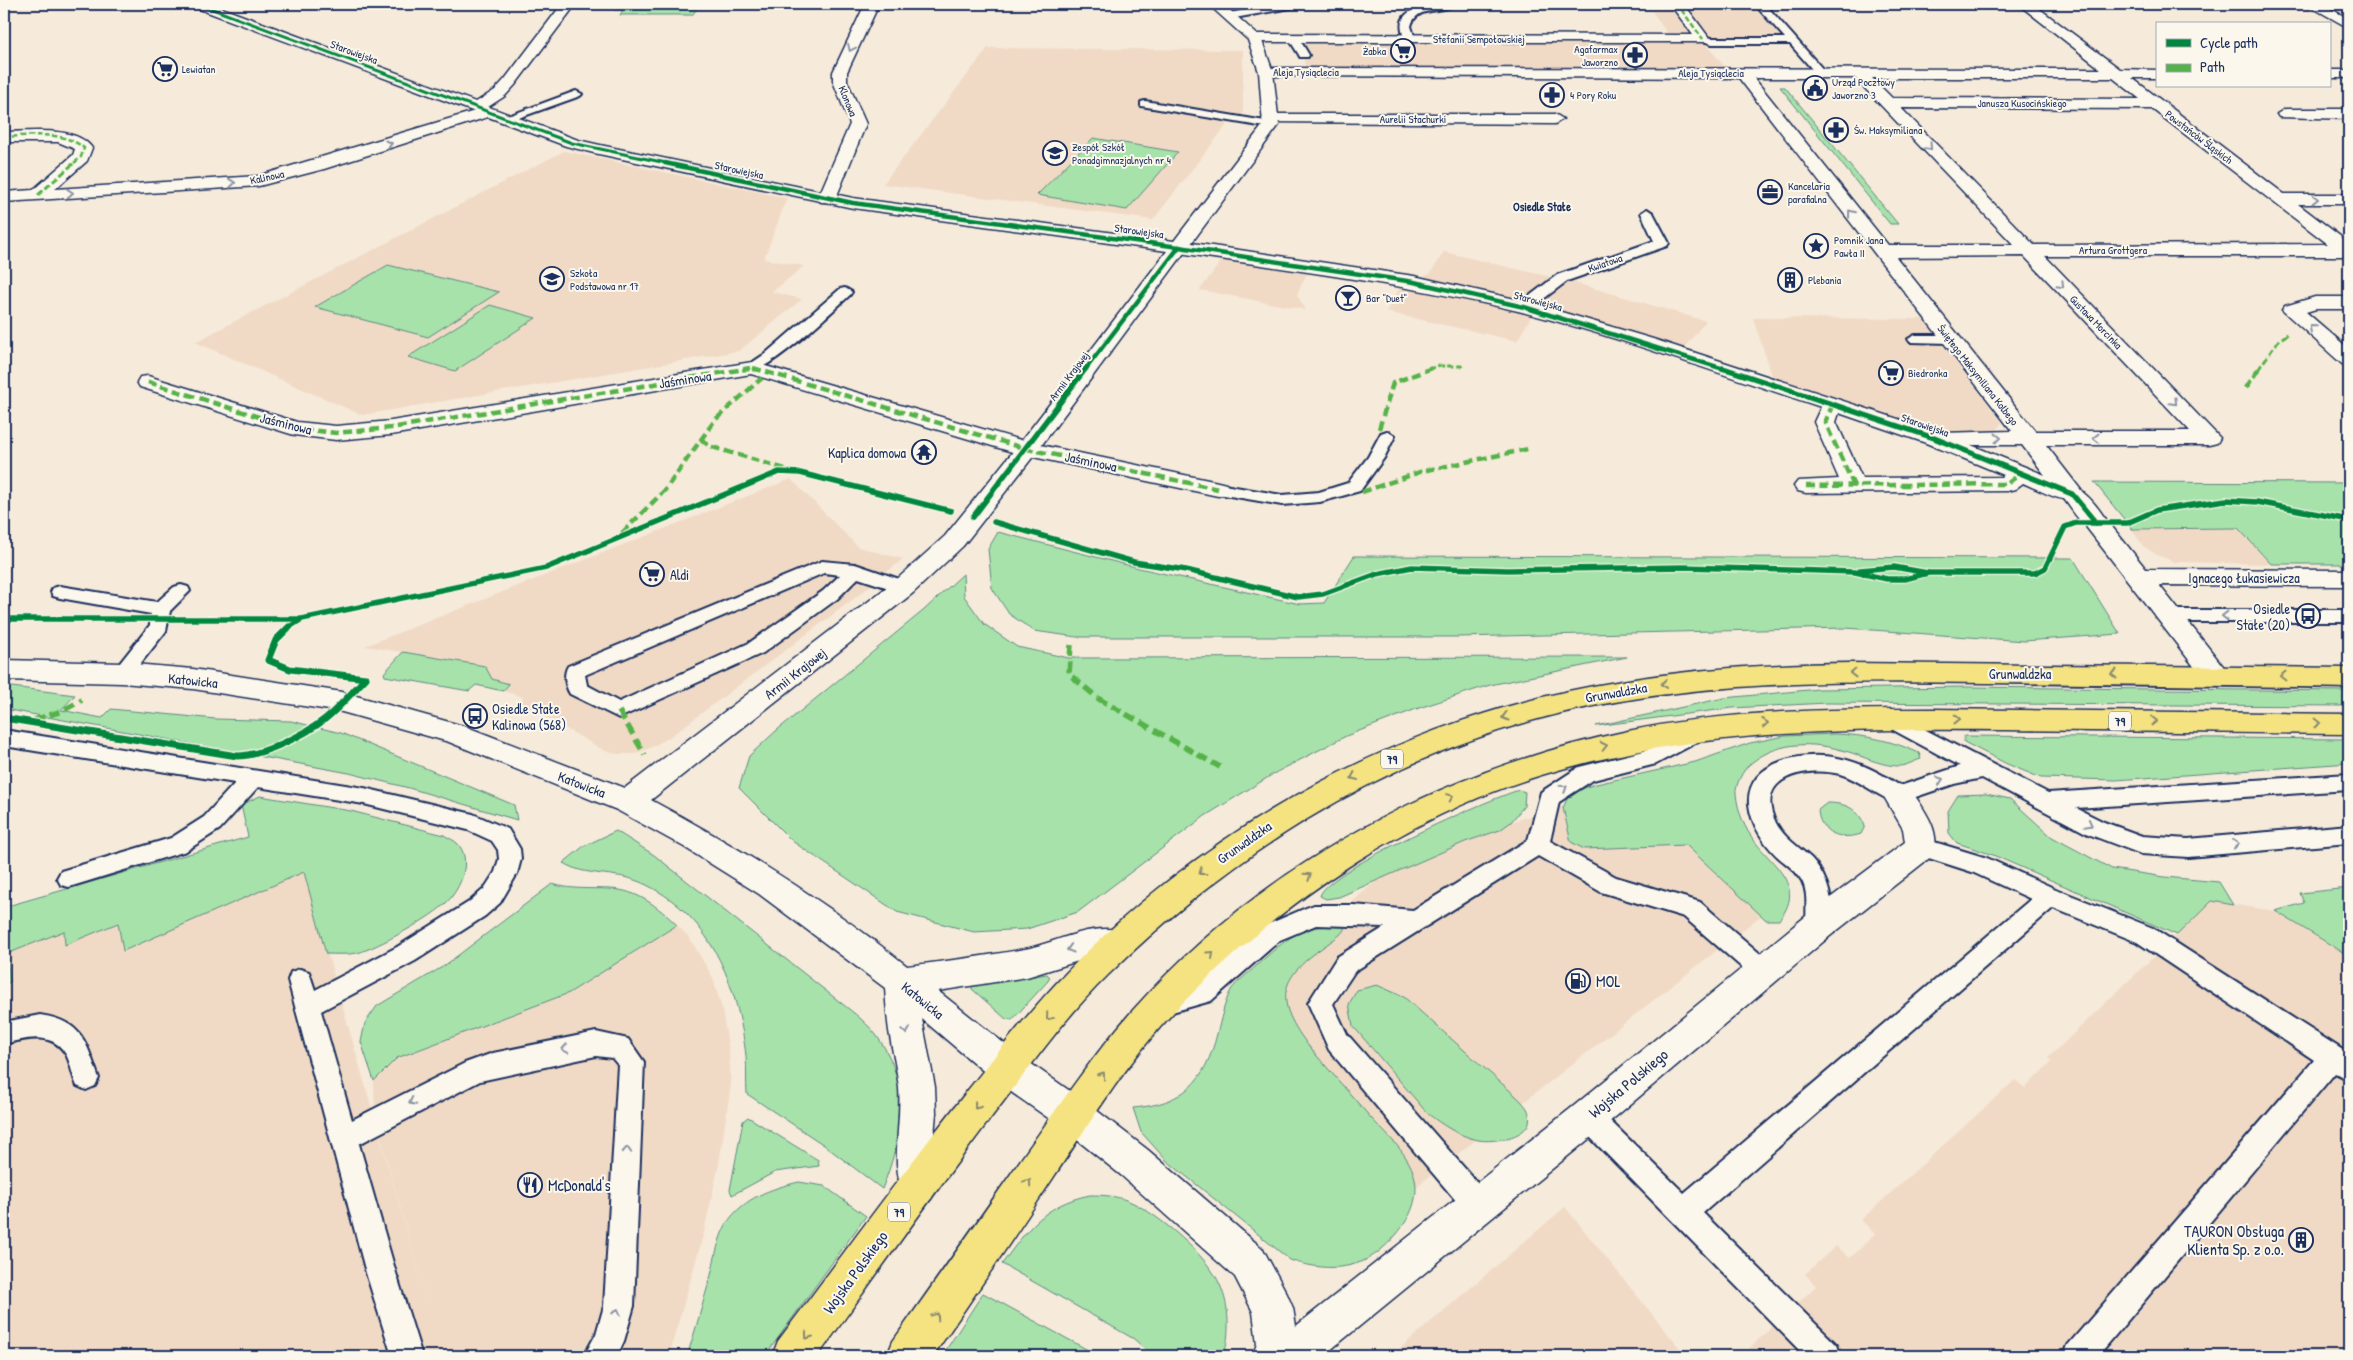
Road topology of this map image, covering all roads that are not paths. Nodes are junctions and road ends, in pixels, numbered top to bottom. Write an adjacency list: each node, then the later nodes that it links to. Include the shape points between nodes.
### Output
1 (199, 4): 30 (street, Starowiejska)
2 (569, 4): 30 (street, Kalinowa, via 510,82)
3 (872, 4): 39 (street, Klonowa, one-way to 39, via 840,72 840,80 858,124)
4 (1215, 4): 10 (street)
5 (1296, 4): 10 (lane)
6 (1451, 4): 14 (lane, via 1415,12 1406,25)
7 (1678, 4): 15 (street); 16 (lane, via 1760,5)
8 (2026, 4): 22 (street, Powstańców Śląskich)
9 (2313, 4): 11 (street)
10 (1230, 16): 12 (street)
11 (2349, 24)
12 (1254, 38): 13 (street, Stefanii Sempołowskiej); 18 (street)
13 (1294, 38): 14 (street, Stefanii Sempołowskiej); 17 (lane)
14 (1410, 38): 15 (street, Stefanii Sempołowskiej)
15 (1703, 39): 16 (lane)
16 (1793, 41): 20 (lane)
17 (1304, 56)
18 (1266, 72): 19 (street, Aleja Tysiąclecia); 35 (street)
19 (1743, 73): 20 (street, Aleja Tysiąclecia); 45 (street, Świętego Maksymiliana Kolbego, one-way to 19)
20 (1822, 74): 21 (street, Aleja Tysiąclecia)
21 (1860, 74): 22 (street, Aleja Tysiąclecia); 27 (street, Gustawa Morcinka)
22 (2116, 74): 23 (street, Aleja Tysiąclecia); 29 (street, Powstańców Śląskich)
23 (2156, 74)
24 (2330, 74): 25 (street)
25 (2349, 74)
26 (576, 94): 33 (lane)
27 (1888, 103): 29 (street, Janusza Kusocińskiego); 44 (street, Gustawa Morcinka, one-way to 44)
28 (1145, 104): 35 (lane)
29 (2156, 104): 40 (street, Powstańców Śląskich)
30 (483, 110): 33 (street, Starowiejska); 37 (street, Kalinowa, one-way to 30, via 259,181 318,165)
31 (2285, 114): 32 (street)
32 (2349, 114)
33 (506, 118): 39 (street, Starowiejska, via 600,150)
34 (1555, 119): 35 (street, Aurelii Stachurki)
35 (1270, 122): 43 (street, Armii Krajowej)
36 (4, 137): 37 (street, via 65,138 79,142 84,148 81,157)
37 (38, 195): 38 (street, Kalinowa)
38 (4, 197)
39 (827, 198): 43 (street, Starowiejska)
40 (2281, 199): 41 (street, one-way to 41); 46 (street, Powstańców Śląskich)
41 (2349, 199)
42 (1647, 213): 49 (lane, Kwiatowa, via 1662,242 1562,278)
43 (1179, 247): 49 (street, Starowiejska, via 1414,282); 59 (street, Armii Krajowej)
44 (2027, 250): 45 (street, Artura Grottgera); 46 (street, Artura Grottgera); 58 (street, Gustawa Morcinka, one-way to 58, via 2208,438)
45 (1881, 251): 51 (street, Świętego Maksymiliana Kolbego)
46 (2348, 251)
47 (845, 292): 53 (lane, via 770,357)
48 (2349, 303): 52 (street, one-way to 48, via 2292,310 2314,303)
49 (1524, 307): 55 (street, Starowiejska)
50 (1915, 339): 51 (lane)
51 (1950, 339): 58 (street, Świętego Maksymiliana Kolbego)
52 (2349, 360)
53 (752, 368): 54 (street, Jaśminowa, via 391,428 336,433 294,428); 59 (street, Jaśminowa)
54 (148, 382)
55 (1833, 404): 57 (street, Starowiejska); 62 (street, via 1825,422)
56 (1387, 436): 63 (lane, via 1376,458 1354,487 1320,497 1282,500)
57 (1934, 438): 58 (street, Starowiejska, one-way to 58); 60 (street, Starowiejska)
58 (2027, 438): 64 (street, Świętego Maksymiliana Kolbego)
59 (1026, 449): 63 (street, Jaśminowa); 68 (street, Armii Krajowej, via 954,541)
60 (2021, 473): 62 (street, via 2007,484); 64 (street, Starowiejska)
61 (1806, 486): 62 (street)
62 (1854, 486)
63 (1218, 489)
64 (2072, 494): 66 (street, Świętego Maksymiliana Kolbego)
65 (855, 570): 65 (lane, via 822,567 575,671 577,689 619,711 756,648 830,595); 68 (lane)
66 (2139, 577): 67 (street, Ignacego Łukasiewicza); 72 (street, Świętego Maksymiliana Kolbego)
67 (2349, 578)
68 (904, 587): 87 (street, Armii Krajowej)
69 (181, 591): 71 (lane)
70 (60, 592): 71 (lane)
71 (161, 609): 75 (lane, via 159,626)
72 (2170, 616): 73 (lane, one-way to 72); 76 (street, Świętego Maksymiliana Kolbego)
73 (2349, 616)
74 (4, 670): 75 (street, Katowicka)
75 (122, 673): 87 (street, Katowicka, via 237,685 342,702 457,734)
76 (2216, 675): 77 (main road, Grunwaldzka / 79, one-way to 76); 95 (main road, Grunwaldzka / 79, one-way to 95, via 1770,674 1622,690 1533,709 1406,752 1309,800 1222,857)
77 (2349, 678)
78 (1891, 720): 79 (main road, 79, one-way to 79); 80 (main road, 79, one-way to 78, via 1790,722); 82 (lane)
79 (2349, 724)
80 (1706, 729): 89 (lane, one-way to 80, via 1549,798 1587,773 1649,758); 99 (main road, 79, one-way to 80, via 1269,904 1330,861 1417,812 1500,777 1563,757 1622,742)
81 (4, 738): 83 (lane)
82 (1984, 769): 85 (lane, one-way to 82, via 1952,776); 86 (lane)
83 (253, 778): 91 (lane, via 212,823 178,845); 100 (lane, via 364,796 473,823 500,834 509,849 510,859 504,879 477,909 406,954)
84 (2349, 782): 86 (lane)
85 (1898, 795): 90 (street, via 1918,828); 94 (lane, via 1874,780 1830,763 1787,768 1764,783 1760,800 1764,818 1779,843 1810,875 1820,896)
86 (2047, 801): 88 (lane, one-way to 88, via 2096,828 2141,845 2188,848)
87 (628, 802): 98 (street, Katowicka, via 770,885)
88 (2349, 834)
89 (1538, 845): 93 (lane); 96 (lane, via 1609,885 1692,909)
90 (1921, 847): 92 (lane, via 1980,864); 94 (street, Wojska Polskiego)
91 (69, 878)
92 (2050, 897): 102 (lane, via 2145,934); 110 (lane)
93 (1414, 920): 99 (lane, via 1314,915 1272,933 1202,993); 109 (lane, via 1346,964 1320,1003 1338,1042)
94 (1818, 926): 96 (street, Wojska Polskiego)
95 (1118, 943): 98 (street, one-way to 98, via 1088,944 1027,963); 103 (main road, Grunwaldzka / 79, one-way to 103, via 1076,985)
96 (1763, 970): 106 (street, Wojska Polskiego)
97 (300, 980): 100 (lane)
98 (901, 982): 103 (street, Katowicka); 108 (street, one-way to 108, via 917,1087 914,1147)
99 (1160, 1004): 105 (main road, 79, one-way to 99, via 1124,1046)
100 (308, 1006): 107 (lane)
101 (4, 1033): 104 (lane, via 49,1026 59,1031 73,1042)
102 (2341, 1063): 118 (lane)
103 (1007, 1068): 105 (street, Katowicka); 108 (main road, Wojska Polskiego / 79, one-way to 108)
104 (86, 1078)
105 (1074, 1115): 114 (main road, 79, one-way to 105); 115 (street, Katowicka, via 1135,1163 1249,1263 1273,1308 1278,1345)
106 (1588, 1117): 109 (street, Wojska Polskiego); 110 (lane)
107 (344, 1138): 111 (lane); 112 (lane, one-way to 107, via 609,1342 619,1306 631,1062 620,1047 596,1044 492,1064)
108 (918, 1186): 113 (main road, Wojska Polskiego / 79, one-way to 113)
109 (1478, 1205): 116 (street, Wojska Polskiego)
110 (1683, 1212): 117 (lane)
111 (407, 1356)
112 (599, 1356)
113 (793, 1356)
114 (908, 1356)
115 (1273, 1356)
116 (1291, 1356)
117 (1826, 1356)
118 (2079, 1356)

